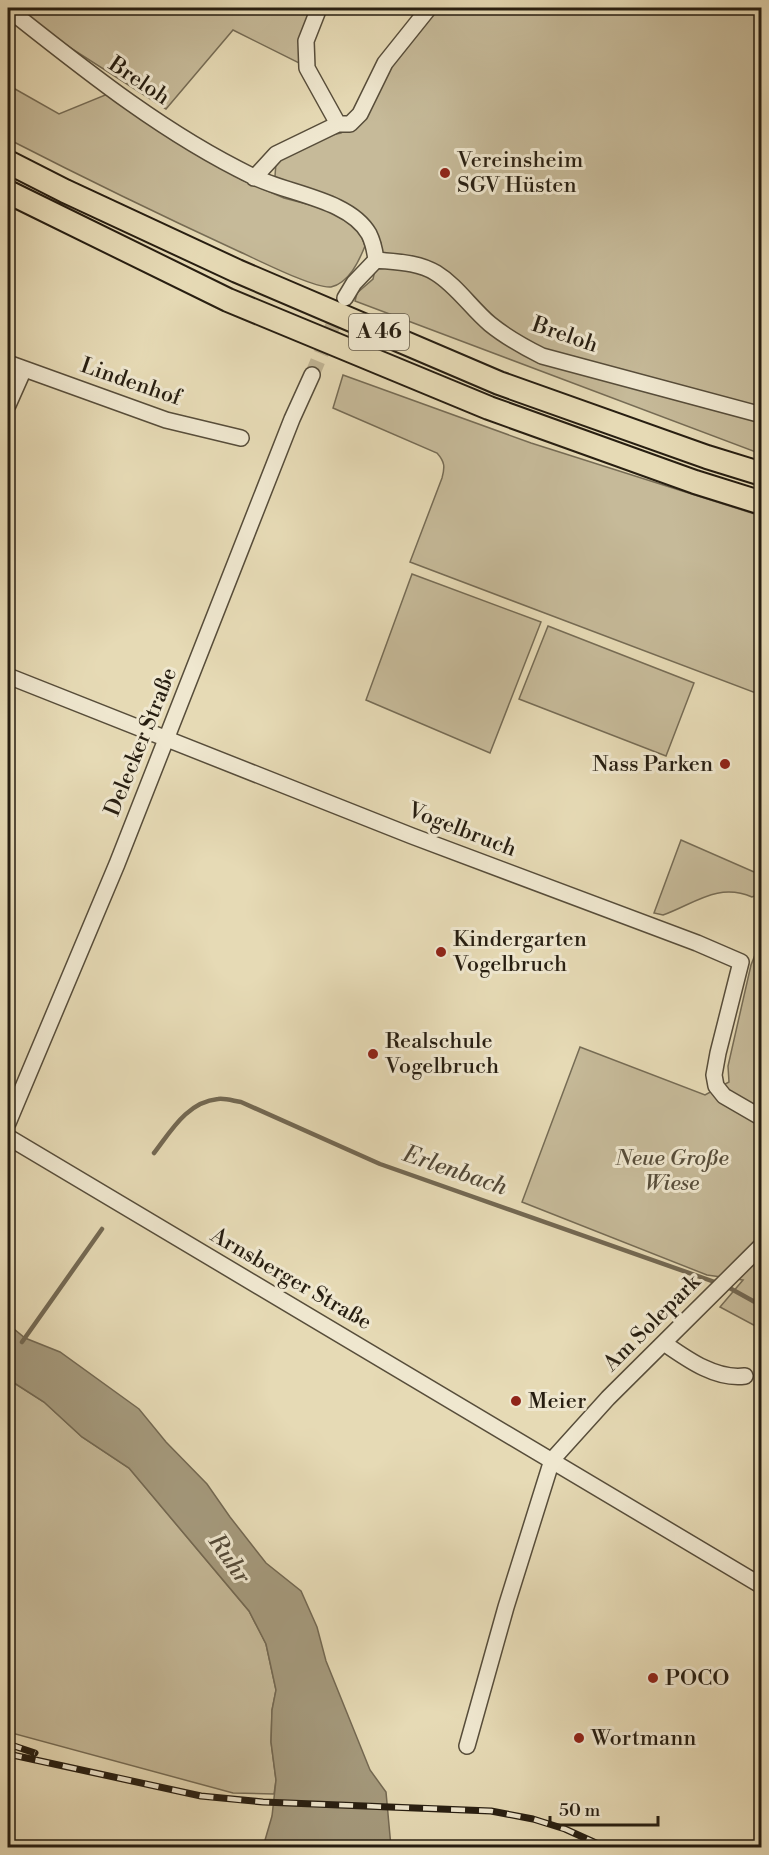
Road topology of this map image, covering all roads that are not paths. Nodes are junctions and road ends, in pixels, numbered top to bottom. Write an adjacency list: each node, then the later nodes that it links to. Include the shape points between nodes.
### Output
1 (319, 8): 4 (street, via 306,41 307,68)
2 (429, 8): 4 (street, via 385,63 360,114 350,124)
3 (8, 9): 6 (street, Breloh, via 96,80 207,153)
4 (338, 124): 6 (street, via 276,154)
5 (8, 162): 16 (highway, A 46, via 237,271 499,383)
6 (254, 178): 8 (street, Breloh, via 331,203 354,217 369,233)
7 (8, 192): 17 (highway, A 46, via 228,300 489,408)
8 (376, 260): 9 (street); 14 (street, Breloh, via 419,265 435,272 490,324 514,342 543,356)
9 (345, 298)
10 (8, 363): 11 (street, Lindenhof)
11 (24, 369): 13 (street); 15 (street, Lindenhof, via 166,420)
12 (312, 375): 19 (street, Delecker Straße)
13 (8, 405)
14 (762, 415)
15 (241, 438)
16 (762, 474)
17 (762, 503)
18 (8, 676): 19 (street, Vogelbruch)
19 (167, 739): 20 (street, Vogelbruch, via 741,962 714,1075 724,1096); 21 (street, Delecker Straße)
20 (762, 1118)
21 (8, 1123)
22 (8, 1137): 26 (street, Arnsberger Straße)
23 (762, 1245): 24 (street, Am Solepark)
24 (664, 1343): 25 (street, via 693,1363 731,1378); 26 (street, Am Solepark)
25 (745, 1376)
26 (552, 1460): 27 (street, Arnsberger Straße); 28 (street)
27 (762, 1586)
28 (467, 1746)

